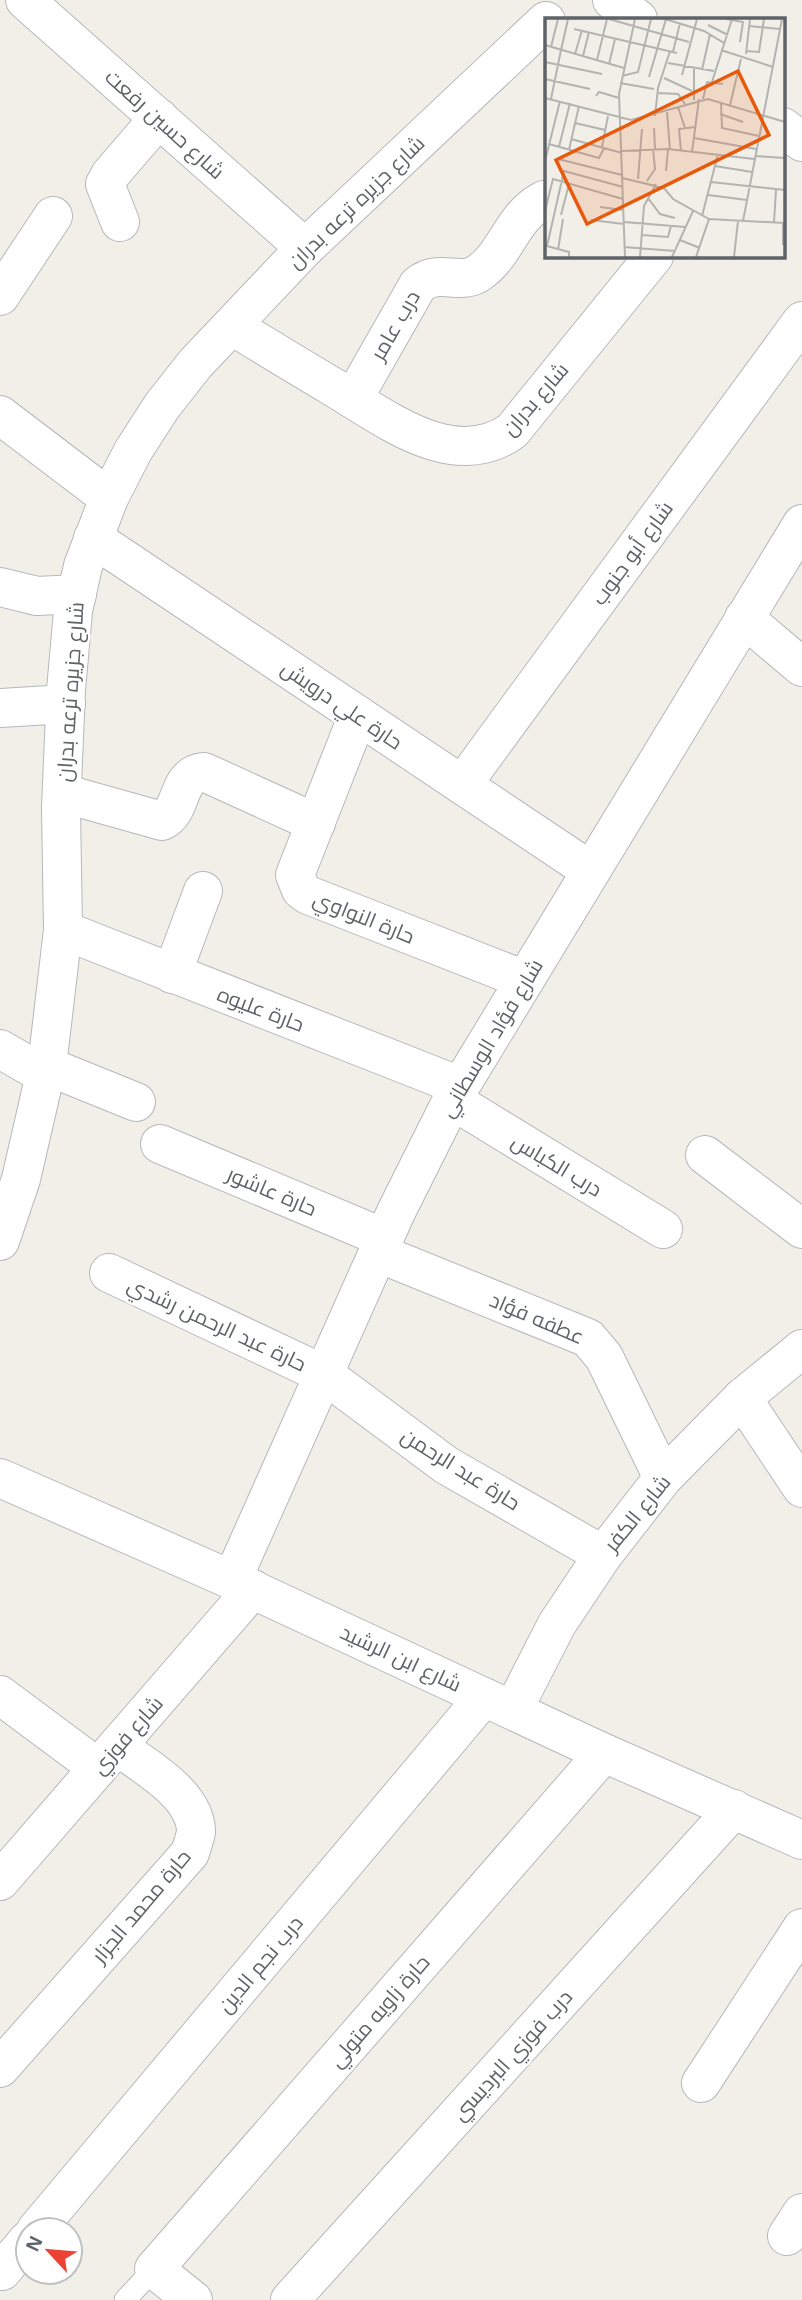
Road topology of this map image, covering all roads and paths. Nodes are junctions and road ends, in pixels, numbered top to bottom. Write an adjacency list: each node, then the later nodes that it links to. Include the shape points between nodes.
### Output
1 (25, 0): 7 (street, شارع حسين رفعت)
2 (569, 0): 4 (street, شارع جزيره ترعه بدران)
3 (612, 0): 5 (street)
4 (552, 18)
5 (637, 18)
6 (545, 26): 13 (street, شارع جزيره ترعه بدران)
7 (159, 118): 12 (street, via 106,184); 13 (street, شارع حسين رفعت)
8 (784, 128): 9 (street)
9 (802, 142)
10 (544, 200): 18 (street, درب عامر, via 521,217 482,271 465,278 432,276 418,285)
11 (53, 216): 15 (street)
12 (120, 222)
13 (305, 248): 17 (street, شارع جزيره ترعه بدران)
14 (653, 257): 18 (street, شارع بدران, via 512,431 498,441 481,446 450,445 409,433)
15 (0, 296)
16 (802, 321): 30 (street, شارع أبو جنوب)
17 (232, 326): 18 (street, شارع بدران); 20 (street, شارع جزيره ترعه بدران, via 162,406)
18 (353, 399)
19 (0, 415): 20 (street)
20 (109, 498): 22 (street, شارع جزيره ترعه بدران)
21 (802, 524): 25 (street, شارع فؤاد الوسطاني)
22 (93, 538): 24 (street, شارع جزيره ترعه بدران); 29 (street, حارة علي درويش)
23 (0, 587): 24 (street, via 37,596)
24 (77, 594): 27 (street, شارع جزيره ترعه بدران)
25 (744, 618): 26 (street); 33 (street, شارع فؤاد الوسطاني)
26 (802, 667)
27 (66, 704): 28 (street); 31 (street, شارع جزيره ترعه بدران)
28 (0, 708)
29 (358, 715): 30 (street, حارة علي درويش); 32 (street, حارة النواوي)
30 (462, 785): 33 (street, حارة علي درويش)
31 (62, 793): 32 (street, via 162,821 172,814 185,782 204,772); 35 (street, شارع جزيره ترعه بدران)
32 (316, 823): 37 (street, حارة النواوي, via 295,875 301,890)
33 (591, 871): 37 (street, شارع فؤاد الوسطاني)
34 (203, 891): 36 (street)
35 (63, 930): 36 (street, حارة عليوه); 39 (street, شارع جزيره ترعه بدران)
36 (172, 974): 40 (street, حارة عليوه)
37 (525, 980): 40 (street, شارع فؤاد الوسطاني)
38 (0, 1049): 39 (street)
39 (46, 1070): 41 (street); 44 (street, شارع جزيره ترعه بدران)
40 (456, 1093): 46 (street, درب الكباس); 48 (street, شارع فؤاد الوسطاني)
41 (136, 1102)
42 (160, 1143): 48 (street, حارة عاشور)
43 (705, 1155): 47 (street)
44 (11, 1173): 45 (street, شارع جزيره ترعه بدران)
45 (3, 1225)
46 (663, 1229)
47 (802, 1229)
48 (381, 1245): 51 (street, شارع فؤاد الوسطاني); 54 (street, عطفه فؤاد, via 588,1338 604,1357)
49 (109, 1273): 51 (street, حارة عبد الرحمن رشدي)
50 (802, 1349): 52 (street, شارع الكفر)
51 (325, 1375): 56 (street, حارة عبد الرحمن, via 446,1465); 57 (street, شارع فؤاد الوسطاني)
52 (742, 1398): 54 (street, شارع الكفر); 55 (street)
53 (0, 1478): 57 (street, شارع ابن الرشيد)
54 (663, 1478): 56 (street, شارع الكفر)
55 (802, 1488)
56 (603, 1555): 59 (street, شارع الكفر)
57 (243, 1584): 59 (street, شارع ابن الرشيد); 61 (street, شارع فوزي)
58 (0, 1695): 61 (street, حارة محمد الجزار)
59 (499, 1704): 60 (street, شارع ابن الرشيد); 68 (street, درب نجم الدين)
60 (604, 1753): 62 (street, شارع ابن الرشيد); 70 (street, حارة زاويه متولي)
61 (108, 1757): 64 (street, شارع فوزي); 66 (street, حارة محمد الجزار, via 180,1793 192,1811 196,1832 190,1853)
62 (734, 1809): 63 (street, شارع ابن الرشيد); 72 (street, درب فوزي البرديسي)
63 (802, 1840)
64 (0, 1881)
65 (802, 1928): 67 (street)
66 (0, 2067)
67 (701, 2083)
68 (48, 2216)
69 (14, 2257): 71 (street)
70 (154, 2269): 73 (lane); 74 (street)
71 (2, 2271)
72 (307, 2294)
73 (125, 2300)
74 (193, 2300)

